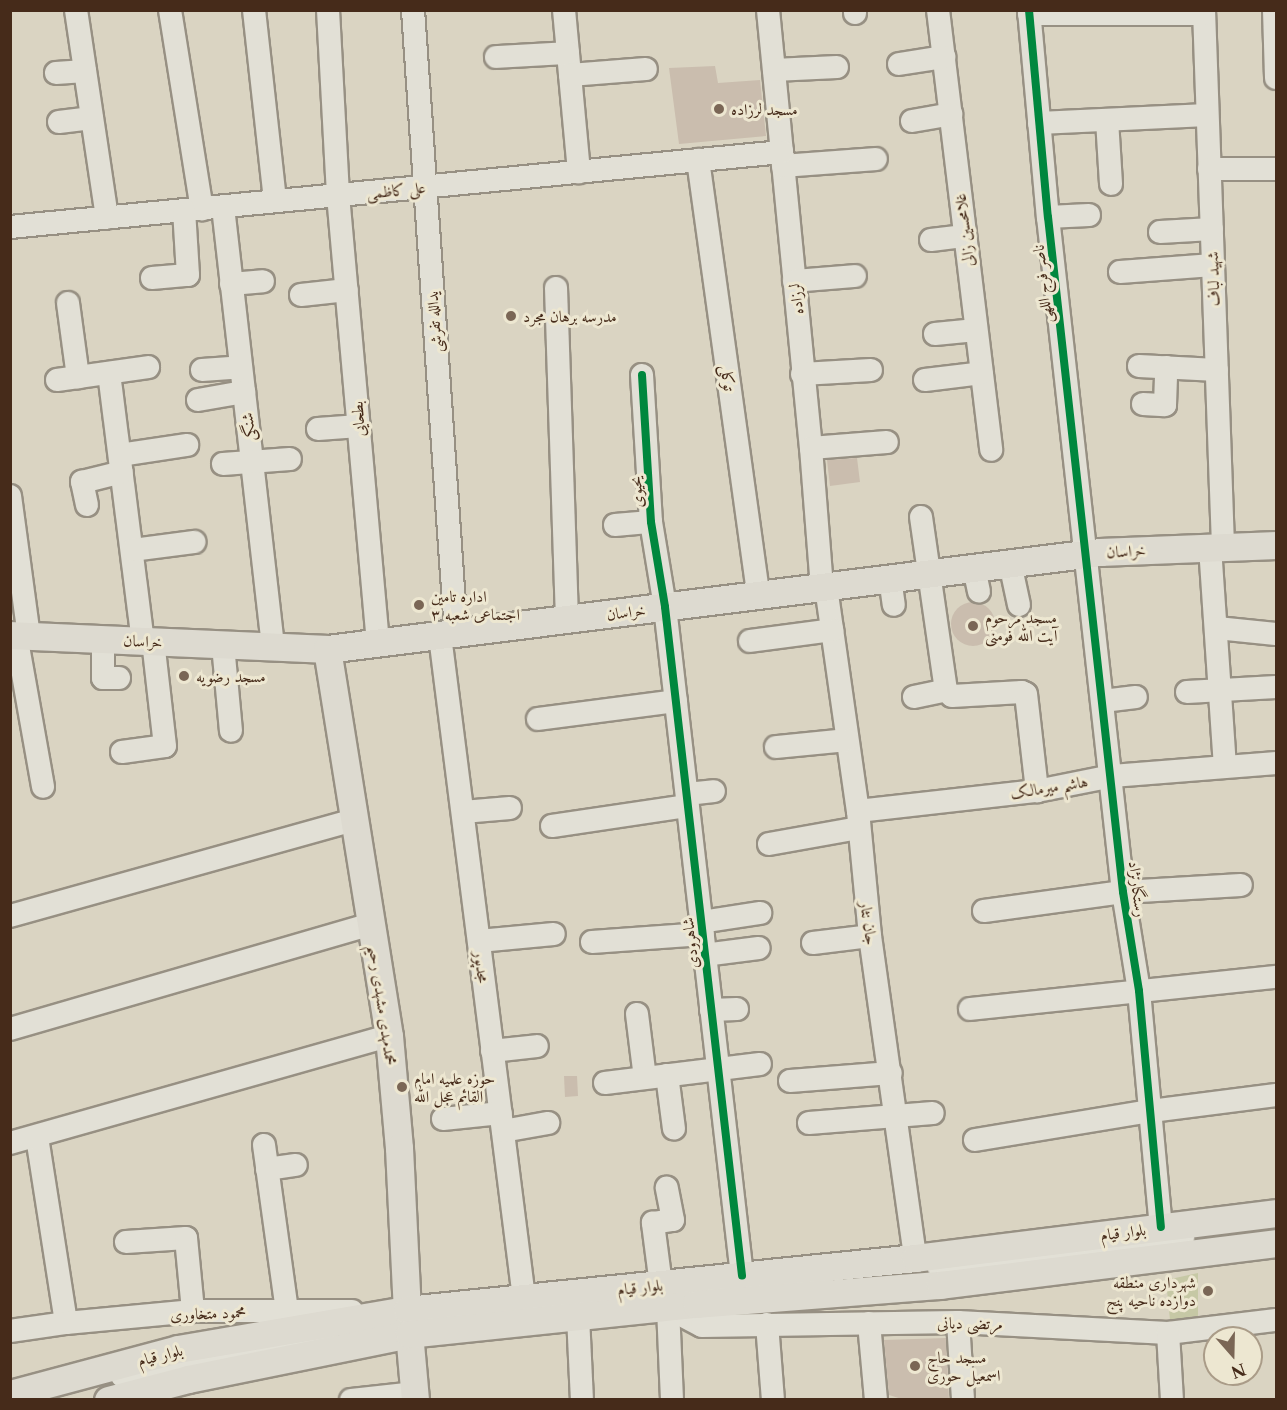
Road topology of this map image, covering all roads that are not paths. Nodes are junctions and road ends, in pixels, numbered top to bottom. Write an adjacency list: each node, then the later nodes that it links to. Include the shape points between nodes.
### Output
1 (76, 10): 19 (street)
2 (170, 10): 39 (street)
3 (254, 10): 38 (street)
4 (328, 10): 37 (street, بطحایی)
5 (413, 10): 36 (street, یدالله تفرشی)
6 (564, 10): 14 (street)
7 (768, 10): 18 (street, لرزاده)
8 (938, 10): 13 (street, غلامحسین زالی)
9 (1274, 10): 21 (street)
10 (1029, 12): 11 (street); 28 (street, ناصر فرج اللهی)
11 (1204, 12): 23 (street, شهید لباف)
12 (496, 57): 14 (street)
13 (944, 57): 15 (street); 22 (street, غلامحسین زالی)
14 (569, 64): 17 (street); 34 (street)
15 (899, 64)
16 (837, 67): 18 (street)
17 (646, 69)
18 (774, 70): 29 (street, لرزاده)
19 (85, 71): 20 (street); 24 (street)
20 (56, 74)
21 (1276, 78)
22 (951, 114): 26 (street); 46 (street, غلامحسین زالی)
23 (1208, 115): 25 (street); 32 (street, شهید لباف)
24 (93, 118): 27 (street); 42 (street)
25 (1107, 120): 28 (street); 35 (street)
26 (912, 121)
27 (59, 122)
28 (1039, 123): 41 (street, ناصر فرج اللهی)
29 (783, 159): 30 (street, علی کاظمی); 31 (street, علی کاظمی); 53 (street, لرزاده)
30 (876, 159)
31 (698, 160): 34 (street, علی کاظمی); 100 (street, توکلی)
32 (1209, 169): 33 (street); 44 (street, شهید لباف)
33 (1276, 169)
34 (579, 172): 36 (street, علی کاظمی)
35 (1111, 184)
36 (425, 187): 37 (street, علی کاظمی); 107 (street, یدالله تفرشی)
37 (338, 195): 38 (street, علی کاظمی); 56 (street, بطحایی)
38 (275, 201): 39 (street, علی کاظمی)
39 (203, 208): 42 (street, علی کاظمی); 51 (street, via 188,275); 54 (street, شنگی)
40 (1089, 215): 41 (street)
41 (1048, 217): 95 (street, ناصر فرج اللهی)
42 (107, 218): 43 (street, علی کاظمی)
43 (10, 227)
44 (1212, 229): 45 (street); 48 (street, شهید لباف)
45 (1160, 232)
46 (965, 236): 47 (street); 59 (street, غلامحسین زالی)
47 (932, 240)
48 (1213, 265): 49 (street); 67 (street, شهید لباف)
49 (1120, 272)
50 (855, 276): 53 (street)
51 (152, 278)
52 (263, 281): 54 (street)
53 (794, 281): 70 (street, لرزاده)
54 (231, 284): 63 (street, شنگی)
55 (556, 288): 104 (street)
56 (347, 290): 57 (street); 76 (street, بطحایی)
57 (301, 295)
58 (68, 303): 68 (street, via 67,378)
59 (976, 330): 60 (street); 69 (street, غلامحسین زالی)
60 (936, 334)
61 (1139, 366): 64 (street)
62 (148, 367): 68 (street)
63 (241, 367): 65 (street); 73 (street, شنگی)
64 (1166, 367): 67 (street); 75 (street, via 1165,405)
65 (202, 370)
66 (871, 370): 70 (street)
67 (1216, 370): 93 (street, شهید لباف)
68 (109, 373): 84 (street)
69 (982, 373): 72 (street); 81 (street, غلامحسین زالی)
70 (802, 374): 80 (street, لرزاده)
71 (642, 375): 89 (street, یحیوی)
72 (924, 380)
73 (244, 392): 74 (street); 83 (street, شنگی)
74 (198, 400)
75 (1143, 404)
76 (359, 426): 77 (street); 113 (street, بطحایی)
77 (318, 429)
78 (886, 441): 80 (street)
79 (187, 445): 84 (street)
80 (811, 448): 99 (street, لرزاده)
81 (991, 450)
82 (290, 459): 83 (street)
83 (252, 463): 85 (street); 115 (street, شنگی)
84 (121, 464): 87 (street, via 82,482); 94 (street)
85 (223, 464)
86 (10, 496): 109 (street)
87 (87, 505)
88 (921, 517): 97 (street)
89 (651, 522): 90 (street); 103 (street, یحیوی)
90 (615, 525)
91 (194, 542): 94 (street)
92 (1276, 545): 93 (main road, خراسان)
93 (1217, 547): 95 (main road, خراسان); 105 (street, شهید لباف)
94 (133, 550): 111 (street)
95 (1086, 554): 96 (main road, خراسان); 125 (street, رستگارنژاد)
96 (1010, 563): 97 (main road, خراسان, via 976,580); 102 (street)
97 (929, 573): 98 (main road, خراسان); 119 (street)
98 (890, 579): 99 (main road, خراسان); 101 (street)
99 (824, 587): 100 (main road, خراسان); 106 (street, جان نثار)
100 (758, 595): 103 (main road, خراسان)
101 (894, 605)
102 (1019, 605)
103 (664, 607): 104 (main road, خراسان); 124 (street, شاهرودی)
104 (567, 619): 107 (main road, خراسان)
105 (1217, 628): 108 (street); 120 (street, شهید لباف)
106 (832, 630): 112 (street); 128 (street, جان نثار)
107 (448, 634): 113 (main road, خراسان); 139 (street, مجدپور)
108 (1276, 634)
109 (19, 635): 110 (main road, خراسان); 134 (street)
110 (103, 639): 111 (main road, خراسان); 117 (street)
111 (148, 641): 114 (main road, خراسان); 130 (street, via 165,746)
112 (750, 641)
113 (378, 643): 116 (main road, خراسان)
114 (223, 645): 115 (main road, خراسان); 127 (street)
115 (273, 647): 116 (main road, خراسان)
116 (327, 649): 140 (main road, محمدمهدی مشهدی رحیم)
117 (105, 678)
118 (1276, 687): 120 (street)
119 (946, 690): 122 (street); 136 (street, via 952,696 1026,694)
120 (1222, 691): 121 (street); 132 (street, شهید لباف)
121 (1187, 692)
122 (914, 697)
123 (1136, 697): 125 (street)
124 (675, 701): 126 (street); 137 (street, شاهرودی)
125 (1103, 701): 133 (street, رستگارنژاد)
126 (538, 718)
127 (231, 731)
128 (847, 740): 129 (street); 141 (street, جان نثار)
129 (776, 747)
130 (122, 752)
131 (1276, 763): 132 (street, هاشم میرمالک)
132 (1225, 766): 133 (street, هاشم میرمالک)
133 (1112, 776): 136 (street, هاشم میرمالک); 145 (street, رستگارنژاد)
134 (43, 787)
135 (714, 791): 137 (street)
136 (1036, 791): 141 (street, هاشم میرمالک)
137 (687, 800): 142 (street); 152 (street, شاهرودی)
138 (510, 808): 139 (street)
139 (464, 812): 153 (street, مجدپور)
140 (354, 820): 148 (street); 149 (main road, محمدمهدی مشهدی رحیم)
141 (859, 820): 143 (street, هاشم میرمالک); 151 (street, جان نثار)
142 (552, 826)
143 (769, 844)
144 (1241, 885): 145 (street)
145 (1124, 892): 146 (street); 158 (street, رستگارنژاد)
146 (984, 911)
147 (760, 913): 152 (street)
148 (10, 916)
149 (371, 924): 163 (street); 164 (main road, محمدمهدی مشهدی رحیم)
150 (554, 934): 153 (street)
151 (870, 936): 155 (street); 169 (street, جان نثار)
152 (703, 937): 154 (street); 156 (street); 161 (street, شاهرودی)
153 (479, 941): 166 (street, مجدپور)
154 (592, 942)
155 (813, 943)
156 (759, 948)
157 (1276, 977): 158 (street)
158 (1138, 991): 160 (street); 174 (street, رستگارنژاد)
159 (737, 1009): 161 (street)
160 (970, 1009)
161 (711, 1010): 168 (street, شاهرودی)
162 (637, 1014): 170 (street)
163 (10, 1029)
164 (389, 1036): 182 (street); 202 (main road, محمدمهدی مشهدی رحیم)
165 (537, 1046): 166 (street)
166 (492, 1051): 178 (street, مجدپور)
167 (760, 1064): 168 (street)
168 (718, 1069): 170 (street); 195 (street, شاهرودی)
169 (891, 1073): 171 (street); 176 (street, جان نثار)
170 (656, 1076): 172 (street); 181 (street)
171 (790, 1081)
172 (605, 1083)
173 (1276, 1095): 174 (street)
174 (1151, 1111): 183 (street); 191 (street, رستگارنژاد)
175 (933, 1113): 176 (street)
176 (897, 1117): 180 (street); 194 (street, جان نثار)
177 (443, 1119): 178 (street)
178 (502, 1122): 179 (street); 197 (street, مجدپور)
179 (548, 1123)
180 (809, 1124)
181 (675, 1129)
182 (37, 1137): 184 (street); 204 (street)
183 (975, 1140)
184 (10, 1143)
185 (264, 1145): 187 (street)
186 (296, 1165): 187 (street)
187 (267, 1169): 199 (street)
188 (667, 1188): 196 (street, via 673,1220 644,1223)
189 (1276, 1213): 191 (main road, بلوار قیام)
190 (1276, 1225): 202 (street, via 1038,1258)
191 (1161, 1227): 194 (main road, بلوار قیام)
192 (126, 1242): 198 (street, via 186,1238)
193 (1276, 1243): 196 (main road, بلوار قیام, via 940,1285)
194 (915, 1258): 195 (main road, بلوار قیام)
195 (742, 1276): 196 (main road, بلوار قیام)
196 (664, 1296): 197 (main road, بلوار قیام); 200 (main road, بلوار قیام); 206 (street, مرتضی دیانی, via 702,1326); 216 (street)
197 (524, 1298): 202 (main road, بلوار قیام)
198 (193, 1311): 199 (street, محمود متخاوری); 204 (street, محمود متخاوری)
199 (287, 1311): 202 (street, محمود متخاوری)
200 (578, 1316): 202 (main road, بلوار قیام); 215 (street)
201 (1276, 1320): 208 (street, مرتضی دیانی)
202 (408, 1322): 209 (main road, بلوار قیام, via 178,1349); 210 (main road, محمدمهدی مشهدی رحیم); 211 (main road, بلوار قیام); 213 (street)
203 (958, 1322): 205 (street, مرتضی دیانی); 208 (street, مرتضی دیانی); 219 (street)
204 (66, 1323): 207 (street, محمود متخاوری)
205 (869, 1323): 206 (street, مرتضی دیانی); 218 (street)
206 (767, 1324): 212 (street)
207 (10, 1331)
208 (1168, 1332): 220 (street)
209 (10, 1394)
210 (415, 1396): 214 (street)
211 (123, 1398)
212 (773, 1399): 217 (street)
213 (14, 1400)
214 (351, 1400)
215 (582, 1400)
216 (672, 1400)
217 (756, 1400)
218 (876, 1400)
219 (963, 1400)
220 (1172, 1400)

